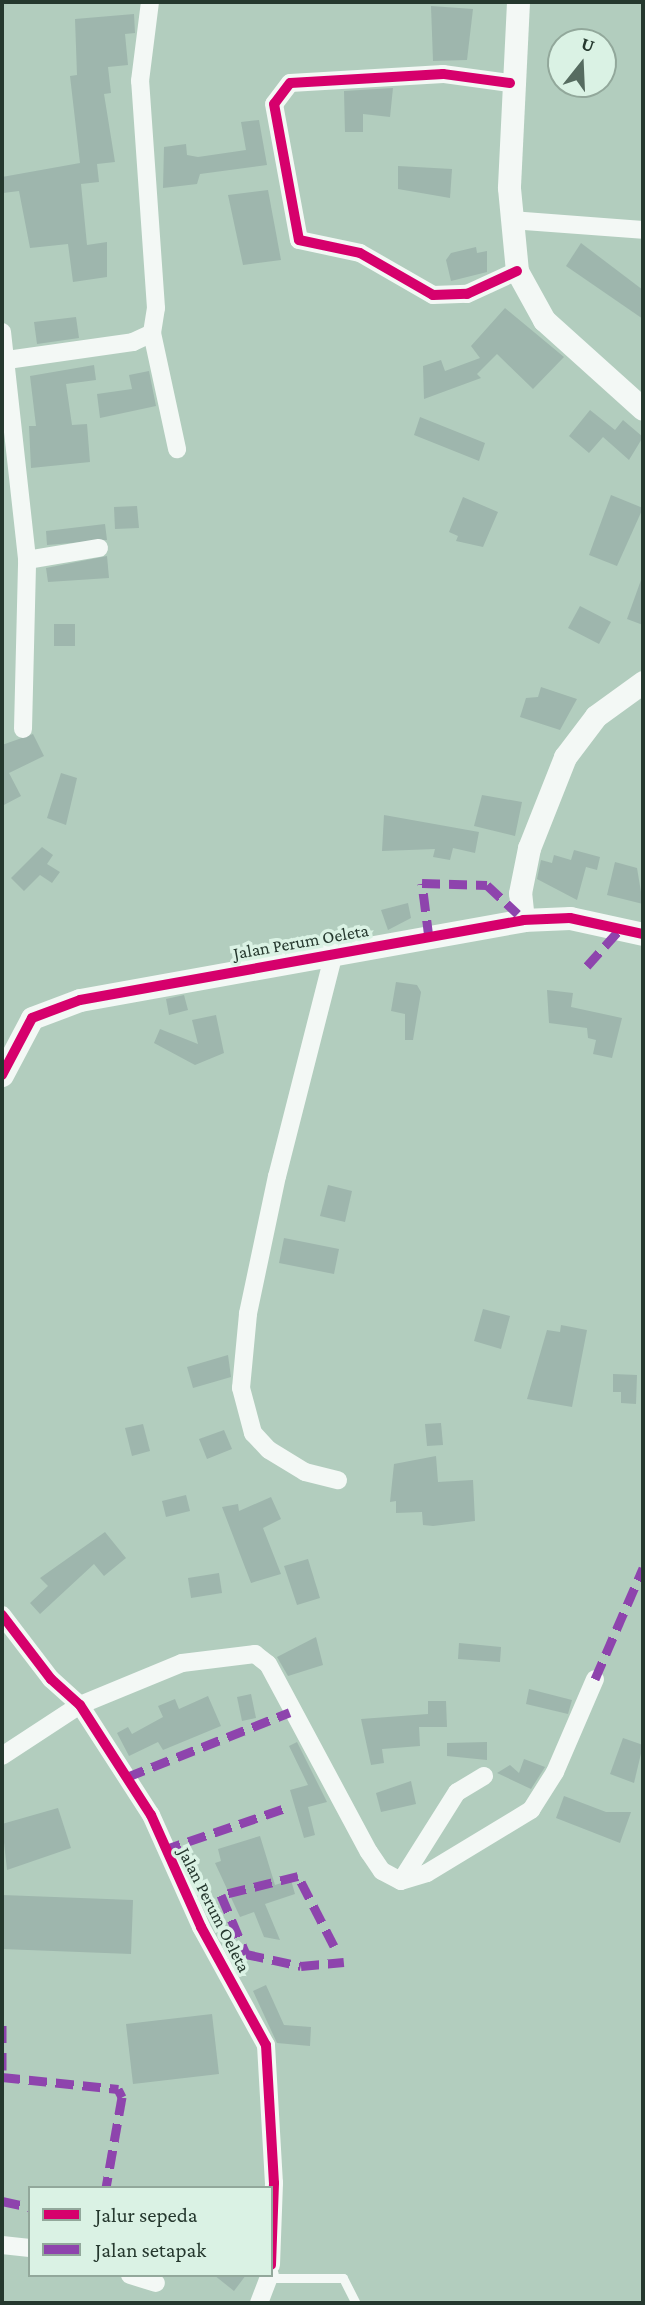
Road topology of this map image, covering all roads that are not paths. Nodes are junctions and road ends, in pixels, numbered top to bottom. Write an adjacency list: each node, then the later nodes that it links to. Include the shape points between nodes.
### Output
1 (150, 2): 8 (street, via 140,80 156,309)
2 (518, 2): 3 (street)
3 (510, 83): 4 (street); 6 (street, via 443,74 290,83 274,104 291,223 299,240 360,253 433,295 467,293)
4 (511, 219): 5 (street); 6 (street)
5 (643, 230)
6 (517, 271): 10 (street, via 544,320)
7 (2, 332): 9 (street)
8 (152, 333): 9 (street); 11 (street)
9 (7, 360): 13 (street)
10 (643, 409)
11 (177, 449)
12 (99, 548): 13 (street)
13 (27, 560): 15 (street)
14 (643, 682): 16 (street, via 596,716 565,757 529,848 520,893)
15 (23, 729)
16 (523, 920): 17 (street, Jalan Perum Oeleta, via 570,918); 18 (street, Jalan Perum Oeleta)
17 (643, 934)
18 (334, 953): 19 (street, Jalan Perum Oeleta, via 50,1006 16,1039); 20 (street, via 277,1176 248,1314 241,1388 254,1433 269,1450 305,1472)
19 (2, 1075)
20 (338, 1480)
21 (2, 1615): 23 (street, Jalan Perum Oeleta, via 51,1679)
22 (595, 1679): 26 (street, via 555,1772 531,1810 426,1873)
23 (80, 1705): 24 (street); 26 (street, via 182,1663 244,1650 263,1657 369,1852 382,1871); 27 (street, Jalan Perum Oeleta, via 151,1815 201,1927 266,2045)
24 (2, 1756)
25 (484, 1776): 26 (street, via 457,1792)
26 (401, 1881)
27 (271, 2186)
28 (2, 2245): 29 (street)
29 (28, 2248)
30 (273, 2272): 35 (lane, via 343,2278)
31 (136, 2277): 33 (street)
32 (268, 2277): 34 (street, Jalan Perum Oeleta)
33 (156, 2283)
34 (259, 2303)
35 (356, 2303)

